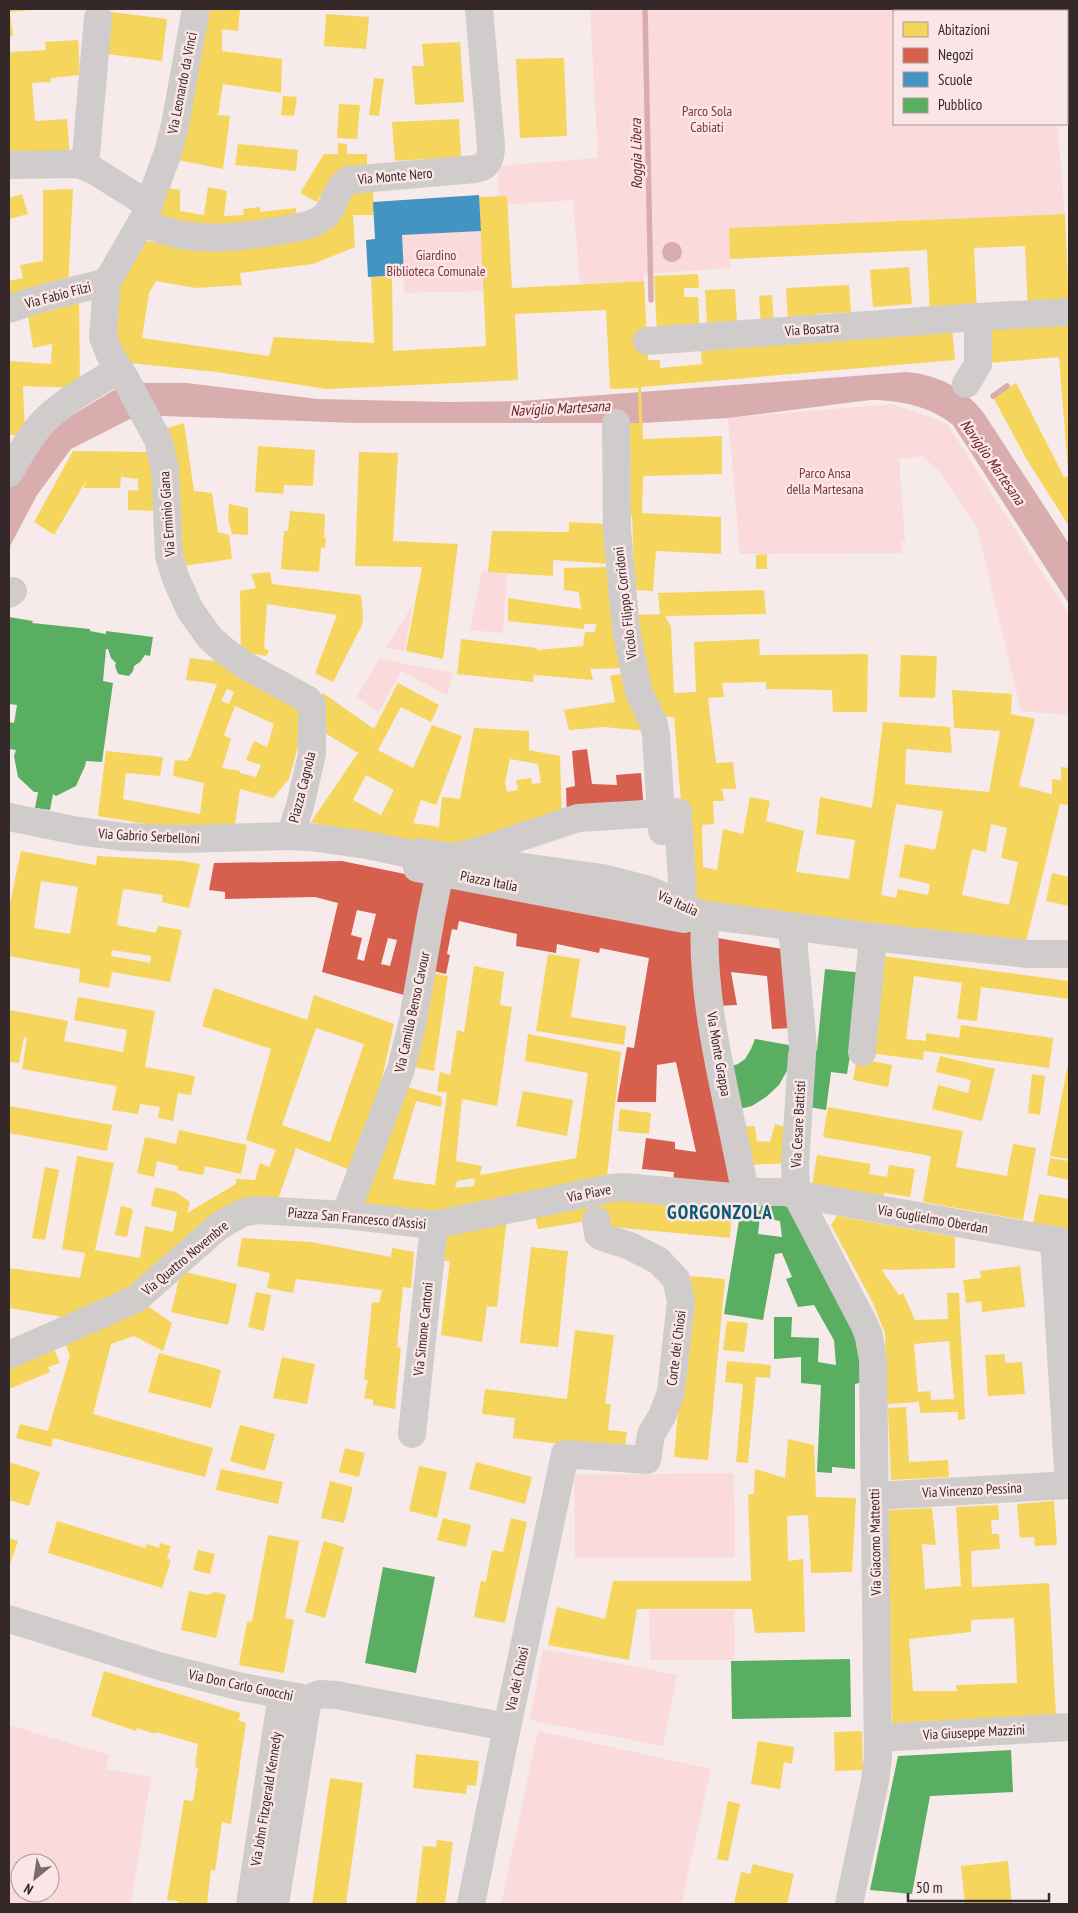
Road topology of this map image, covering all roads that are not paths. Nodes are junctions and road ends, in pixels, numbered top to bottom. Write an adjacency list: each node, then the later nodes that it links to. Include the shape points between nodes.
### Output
1 (196, 9): 8 (street, Via Leonardo da Vinci, via 175,124)
2 (479, 9): 8 (street, Via Monte Nero, via 490,146 489,159 484,166 349,180 339,188 329,212 320,220 263,234 194,237 163,231)
3 (1068, 9): 5 (street)
4 (98, 18): 7 (street)
5 (1069, 32)
6 (9, 165): 7 (street)
7 (80, 165): 8 (street)
8 (146, 213): 9 (street, Via Leonardo da Vinci)
9 (107, 282): 10 (street, Via Fabio Filzi); 14 (street, Via Erminio Giana, via 103,337 110,356)
10 (9, 309)
11 (1069, 312): 12 (street, Via Bosatra)
12 (978, 317): 13 (street, Via Bosatra); 15 (street, via 978,364)
13 (647, 341)
14 (124, 377): 17 (street, via 50,416); 18 (street, Via Erminio Giana, via 156,434 165,468 169,556 190,610 221,648 246,666 307,699)
15 (966, 384)
16 (616, 423): 19 (street, Vicolo Filippo Corridoni, via 618,536 626,630 639,692 656,735)
17 (9, 473)
18 (312, 708): 21 (street, Piazza Cagnola, via 312,754)
19 (660, 813): 22 (street, Piazza Italia, via 578,818 452,857 419,852); 23 (street, Piazza Italia, via 678,812)
20 (9, 817): 21 (street, Via Gabrio Serbelloni, via 124,837)
21 (290, 836): 22 (street, Via Italia, via 367,845)
22 (434, 863): 23 (street, Via Italia, via 516,866 604,878 640,887); 32 (street, Via Camillo Benso Cavour, via 414,1013 401,1069)
23 (686, 907): 24 (street, Via Italia); 28 (street, Via Monte Grappa, via 703,948 713,1029)
24 (792, 927): 25 (street, Via Italia); 29 (street, Via Cesare Battisti, via 802,1051)
25 (873, 937): 26 (street, Via Italia, via 1027,954); 27 (street)
26 (1069, 954)
27 (862, 1052)
28 (745, 1192): 29 (street, Via Piave); 30 (street, Via Piave, via 733,1197 624,1187)
29 (796, 1194): 34 (street, Via Guglielmo Oberdan); 39 (street, Via Giacomo Matteotti, via 869,1336 873,1360)
30 (593, 1204): 33 (street, Via Piave); 37 (street, Corte dei Chiosi, via 598,1234 659,1261 676,1279 681,1301 671,1392 651,1434 647,1460)
31 (281, 1212): 32 (street, Piazza San Francesco d'Assisi); 35 (street, Via Quattro Novembre, via 256,1210 237,1215 219,1226 136,1299)
32 (345, 1215): 33 (street, Piazza San Francesco d'Assisi)
33 (434, 1225): 36 (street, Via Simone Cantoni)
34 (1062, 1241): 38 (street)
35 (9, 1355)
36 (412, 1434)
37 (565, 1454): 42 (street, Via dei Chiosi)
38 (1069, 1485): 39 (street, Via Vincenzo Pessina)
39 (874, 1496): 44 (street, Via Giacomo Matteotti)
40 (9, 1620): 41 (street, Via Don Carlo Gnocchi, via 159,1666)
41 (295, 1697): 42 (street, Via Don Carlo Gnocchi, via 336,1695); 45 (street, Via John Fitzgerald Kennedy); 46 (street, Via John Fitzgerald Kennedy)
42 (507, 1727): 47 (street, Via dei Chiosi)
43 (1069, 1727): 44 (street, Via Giuseppe Mazzini)
44 (878, 1738): 48 (street, Via Giacomo Matteotti, via 877,1773)
45 (250, 1904)
46 (275, 1904)
47 (471, 1904)
48 (849, 1904)

